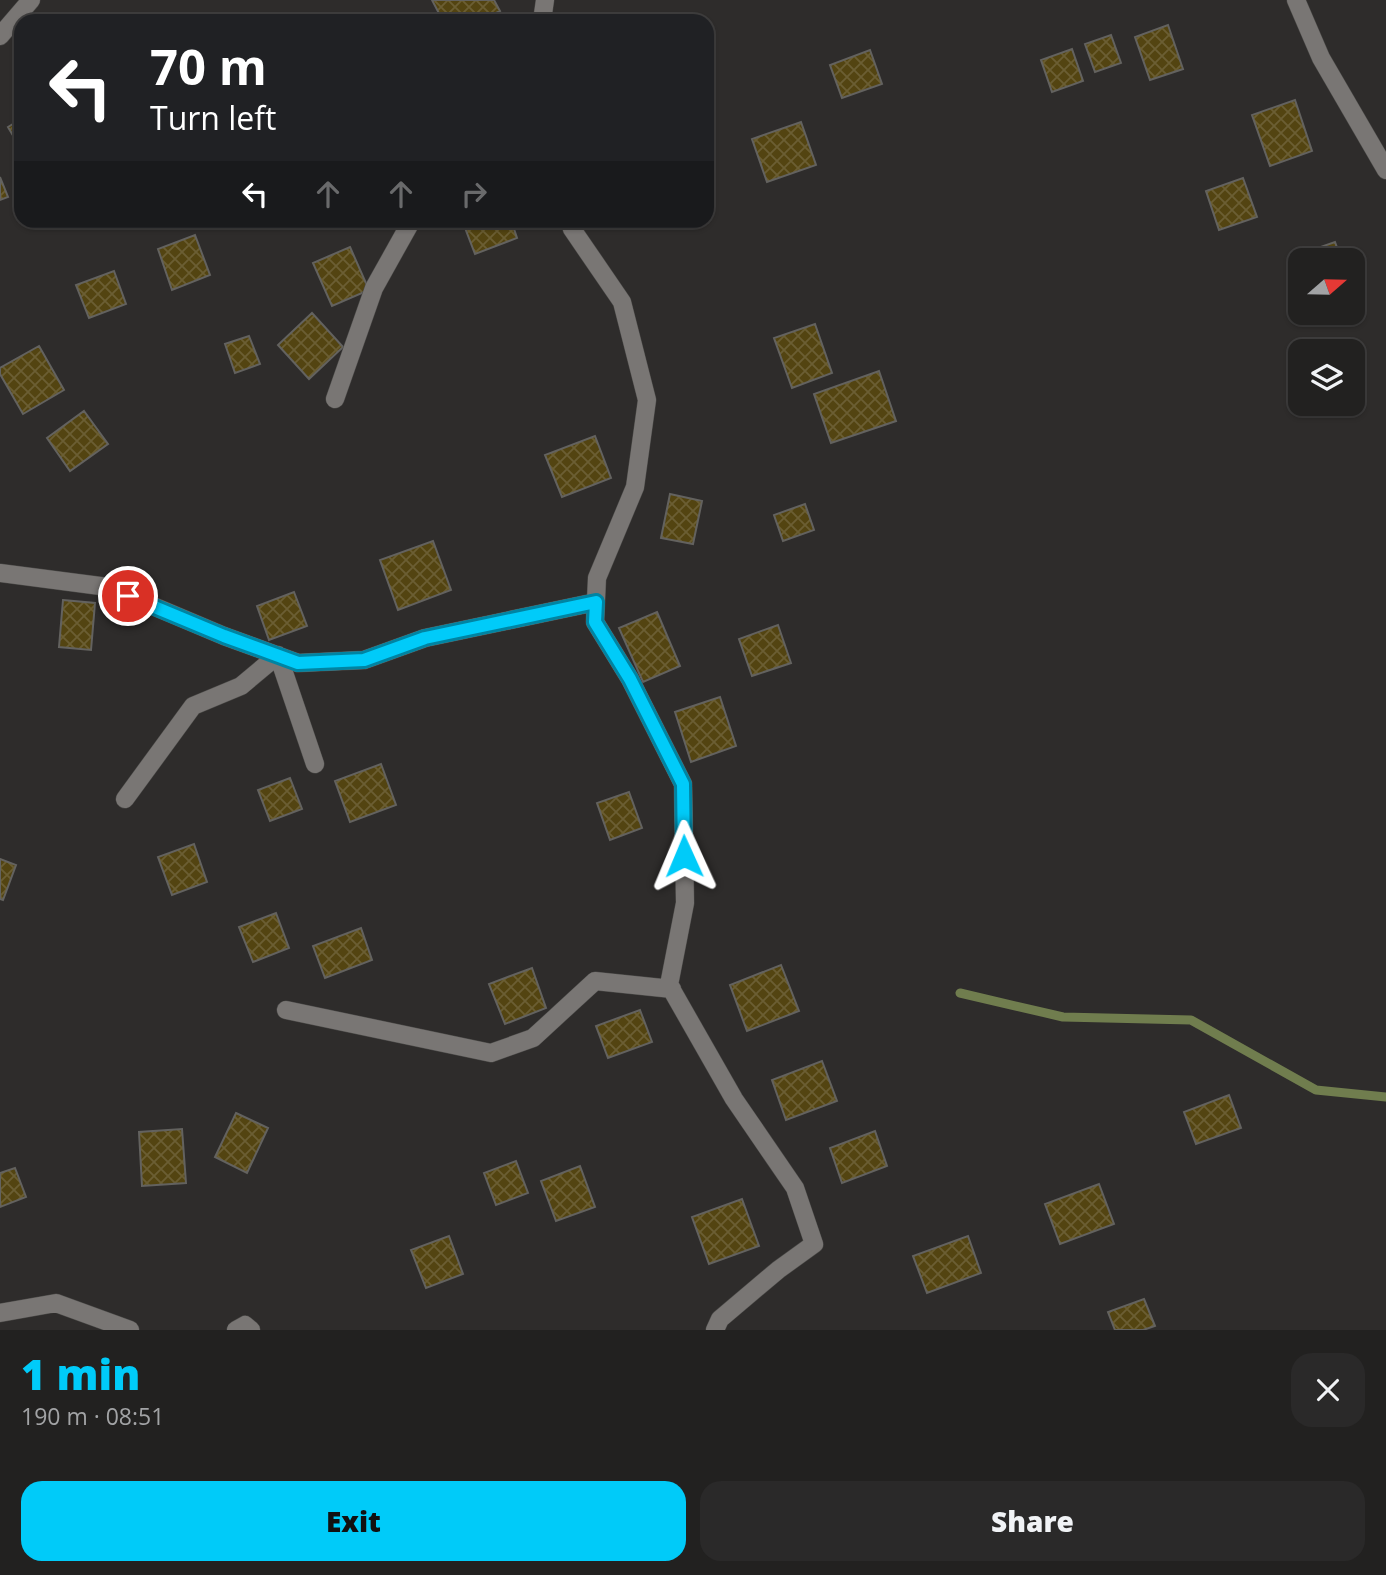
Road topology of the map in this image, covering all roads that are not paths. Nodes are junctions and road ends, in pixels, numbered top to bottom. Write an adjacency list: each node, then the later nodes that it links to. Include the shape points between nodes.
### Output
1 (31, 0): 3 (street)
2 (1296, 0): 6 (street, via 1321,58)
3 (19, 14)
4 (14, 20): 5 (street)
5 (0, 36)
6 (1386, 170)
7 (408, 228): 9 (street, via 374,288)
8 (572, 228): 11 (street, via 622,302 647,400 635,487 597,578)
9 (335, 399)
10 (0, 573): 12 (street, via 108,587)
11 (596, 602): 12 (street, via 425,638 364,660 298,663); 15 (street, via 595,622 630,679 683,784 685,903 669,985)
12 (278, 656): 13 (street); 14 (street, via 242,686 193,706)
13 (315, 764)
14 (125, 799)
15 (672, 989): 16 (street, via 595,981 533,1038 491,1053); 21 (street, via 734,1099 795,1188 814,1244 720,1320)
16 (286, 1010)
17 (0, 1313): 18 (street, via 56,1303)
18 (130, 1330)
19 (236, 1330): 20 (street, via 245,1325)
20 (251, 1330)
21 (715, 1330)

